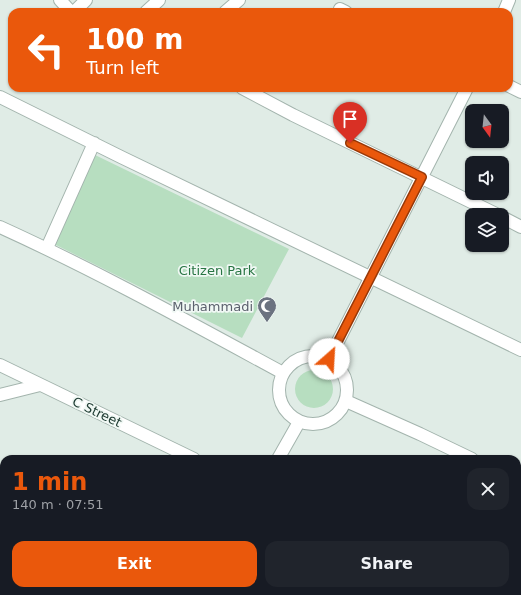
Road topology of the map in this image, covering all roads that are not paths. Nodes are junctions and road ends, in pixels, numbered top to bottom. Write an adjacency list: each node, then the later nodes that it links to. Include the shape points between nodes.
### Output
1 (60, 0): 4 (street)
2 (86, 0): 5 (street)
3 (239, 0): 6 (street)
4 (67, 8)
5 (78, 8)
6 (230, 8)
7 (250, 92): 11 (street)
8 (466, 92): 11 (street)
9 (0, 97): 10 (street)
10 (94, 143): 16 (street); 17 (street)
11 (422, 177): 12 (street); 17 (street)
12 (484, 208)
13 (509, 221): 15 (street)
14 (0, 227): 16 (street)
15 (521, 227)
16 (47, 248): 21 (street)
17 (370, 276): 18 (street); 19 (street)
18 (521, 350)
19 (329, 359): 21 (street, via 319,356 298,358); 24 (street, via 343,372 347,381)
20 (0, 365): 22 (street, C Street)
21 (283, 373): 25 (street, via 279,383 282,406)
22 (40, 385): 23 (street); 26 (street, C Street)
23 (0, 395)
24 (346, 401): 25 (street, via 341,411 332,419 322,423); 28 (street)
25 (299, 422): 27 (street)
26 (186, 455)
27 (280, 455)
28 (464, 455)

